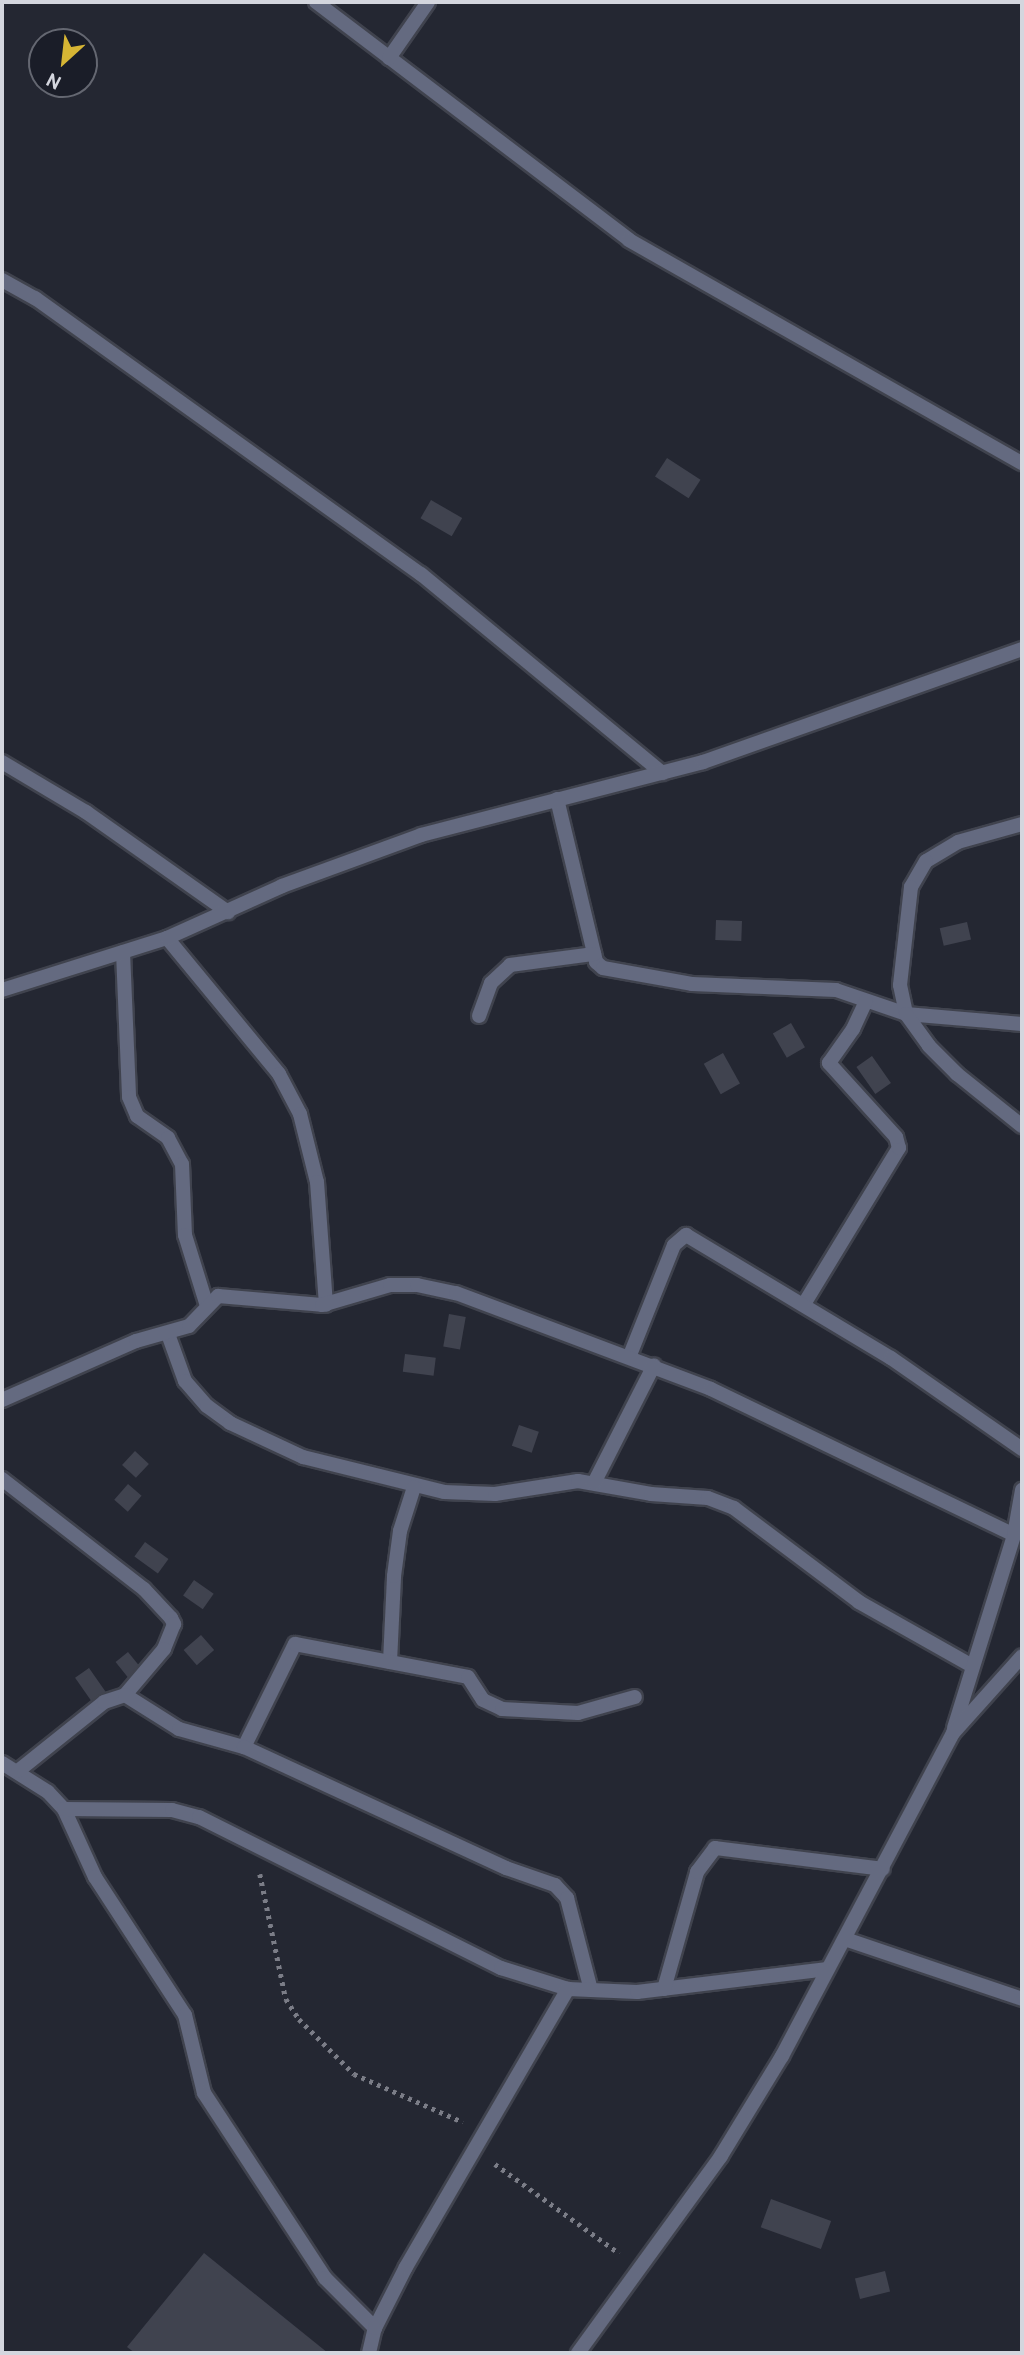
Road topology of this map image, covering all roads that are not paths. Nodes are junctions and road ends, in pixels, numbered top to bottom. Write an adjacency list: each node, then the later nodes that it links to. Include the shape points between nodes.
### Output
1 (316, 2): 3 (street)
2 (428, 2): 3 (street)
3 (389, 58): 5 (street, via 629,240)
4 (2, 279): 8 (street, via 421,574)
5 (1022, 463)
6 (1022, 649): 8 (street)
7 (2, 762): 11 (street, via 86,812)
8 (662, 773): 9 (street)
9 (557, 799): 11 (street, via 421,835 282,886); 14 (street)
10 (1022, 824): 17 (street, via 941,849 916,875 908,898 900,985)
11 (228, 912): 12 (street)
12 (167, 938): 13 (street); 22 (street, via 279,1074 300,1114 317,1182)
13 (123, 952): 15 (street); 23 (street, via 129,1097 137,1116 168,1138 182,1164 185,1235)
14 (594, 954): 16 (street, via 603,968 679,982 825,989); 18 (street, via 510,965 491,983)
15 (2, 990)
16 (866, 1001): 17 (street); 21 (street, via 829,1063 896,1137 899,1148)
17 (906, 1014): 19 (street); 20 (street, via 957,1074)
18 (479, 1016)
19 (1022, 1024)
20 (1022, 1126)
21 (804, 1304): 25 (street, via 684,1235 674,1245); 28 (street, via 932,1384)
22 (326, 1305): 23 (street, via 223,1296); 25 (street, via 390,1285 417,1285 456,1293)
23 (207, 1306): 24 (street, via 189,1326)
24 (169, 1334): 27 (street, via 136,1340); 31 (street, via 185,1381 230,1423 303,1457)
25 (630, 1355): 26 (street)
26 (654, 1365): 30 (street); 33 (street)
27 (2, 1400)
28 (1022, 1449)
29 (2, 1479): 37 (street, via 144,1589 171,1618 174,1624 164,1649)
30 (594, 1483): 31 (street, via 558,1482 495,1494); 36 (street, via 708,1498 734,1508 837,1587)
31 (414, 1486): 35 (street, via 400,1531)
32 (1022, 1490): 33 (street)
33 (1014, 1535): 36 (street)
34 (1022, 1656): 39 (street)
35 (390, 1662): 38 (street, via 468,1677 483,1700 502,1709 578,1713); 40 (street, via 295,1644)
36 (972, 1667): 39 (street)
37 (125, 1695): 40 (street, via 179,1729); 42 (street, via 104,1702)
38 (635, 1697)
39 (953, 1733): 44 (street)
40 (244, 1748): 49 (street, via 560,1889 570,1905)
41 (2, 1763): 42 (street)
42 (18, 1771): 43 (street)
43 (64, 1809): 47 (street, via 183,1812 256,1843 501,1968); 51 (street, via 95,1877 180,2005 204,2093 325,2278)
44 (883, 1869): 45 (street); 48 (street, via 715,1848 697,1872)
45 (845, 1939): 46 (street); 50 (street)
46 (828, 1969): 48 (street); 53 (street, via 721,2157)
47 (568, 1989): 49 (street); 51 (street, via 483,2130)
48 (664, 1989): 49 (street)
49 (591, 1990)
50 (1022, 1999)
51 (375, 2328): 52 (street)
52 (369, 2353)
53 (578, 2353)

